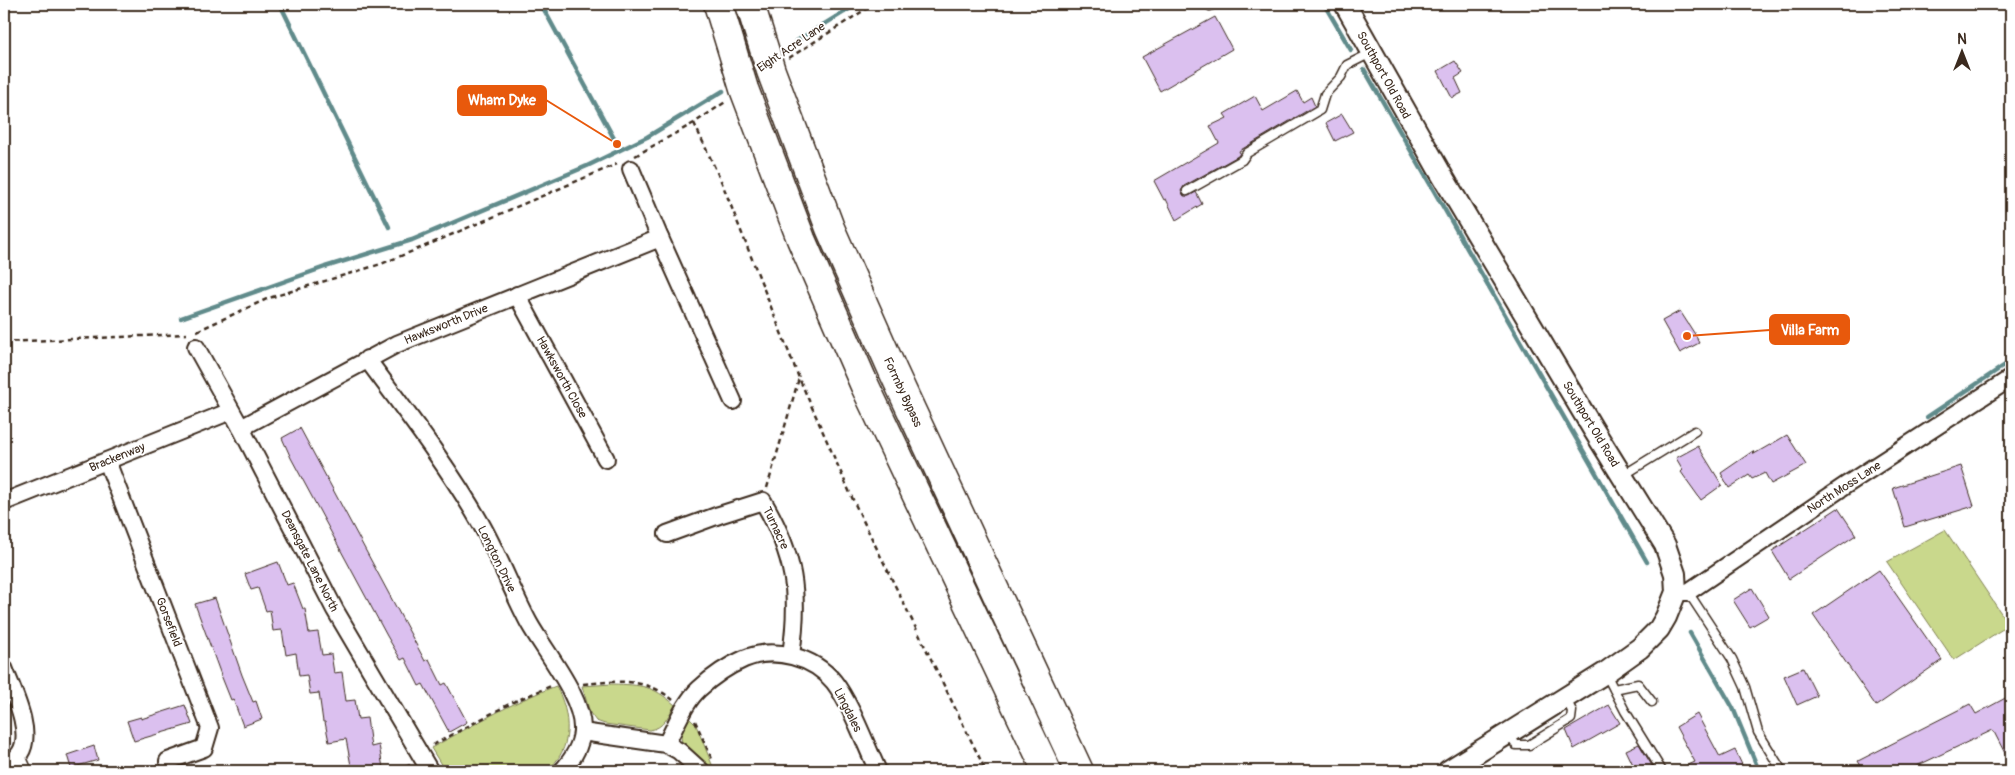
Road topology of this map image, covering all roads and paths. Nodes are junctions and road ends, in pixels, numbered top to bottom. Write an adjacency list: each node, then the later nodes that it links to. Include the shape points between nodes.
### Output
1 (718, 4): 7 (highway)
2 (750, 4): 6 (highway, Formby Bypass)
3 (874, 4): 6 (path, Eight Acre Lane)
4 (1345, 4): 5 (street, Southport Old Road)
5 (1371, 54): 10 (lane, via 1347,65 1325,94 1320,110); 24 (street, Southport Old Road)
6 (771, 71): 47 (highway, Formby Bypass, via 830,228 893,371)
7 (744, 89): 8 (path); 46 (highway, via 801,239 865,386)
8 (694, 123): 9 (path); 16 (path, via 722,183)
9 (625, 164): 11 (street); 13 (path, via 381,264 269,298 191,334)
10 (1187, 191)
11 (660, 238): 12 (street, Hawksworth Drive); 18 (street)
12 (517, 295): 15 (street, Hawksworth Drive); 22 (street, Hawksworth Close)
13 (4, 342)
14 (196, 347): 19 (street, Deansgate Lane North)
15 (367, 358): 20 (street, Hawksworth Drive); 33 (street, Longton Drive, via 481,524 529,623 567,683 577,705)
16 (799, 378): 26 (path); 45 (path, via 854,502)
17 (2011, 378): 28 (street, North Moss Lane)
18 (733, 401)
19 (231, 411): 20 (street, Deansgate Lane North); 23 (street, Brackenway)
20 (241, 428): 41 (street, Deansgate Lane North, via 335,610)
21 (1695, 431): 24 (lane)
22 (606, 459)
23 (106, 461): 25 (street, Brackenway); 36 (street, Gorsefield, via 210,728 204,748)
24 (1622, 476): 28 (street, Southport Old Road, via 1665,545)
25 (4, 502)
26 (764, 502): 27 (street, Turnacre); 29 (street, Turnacre, via 788,554 794,580 796,606)
27 (666, 534)
28 (1682, 592): 31 (street, Southport Old Road, via 1654,634); 50 (lane, via 1732,659 1745,687 1758,732)
29 (791, 655): 34 (street, Lingdales, via 745,658 722,671 698,690); 44 (street, Lingdales, via 810,663 833,681)
30 (4, 668): 35 (street, via 23,717 24,744)
31 (1609, 681): 32 (lane, via 1638,684); 48 (street, Southport Old Road, via 1565,697); 49 (lane)
32 (1652, 702)
33 (582, 732): 34 (street); 42 (street, Longton Drive, via 573,758)
34 (666, 744): 43 (street)
35 (20, 753): 38 (street); 39 (lane)
36 (168, 761)
37 (415, 762): 40 (path)
38 (4, 770)
39 (28, 771)
40 (398, 771)
41 (430, 771)
42 (562, 771)
43 (701, 771)
44 (878, 771)
45 (986, 771)
46 (1046, 771)
47 (1080, 771)
48 (1448, 771)
49 (1662, 771)
50 (1782, 771)

